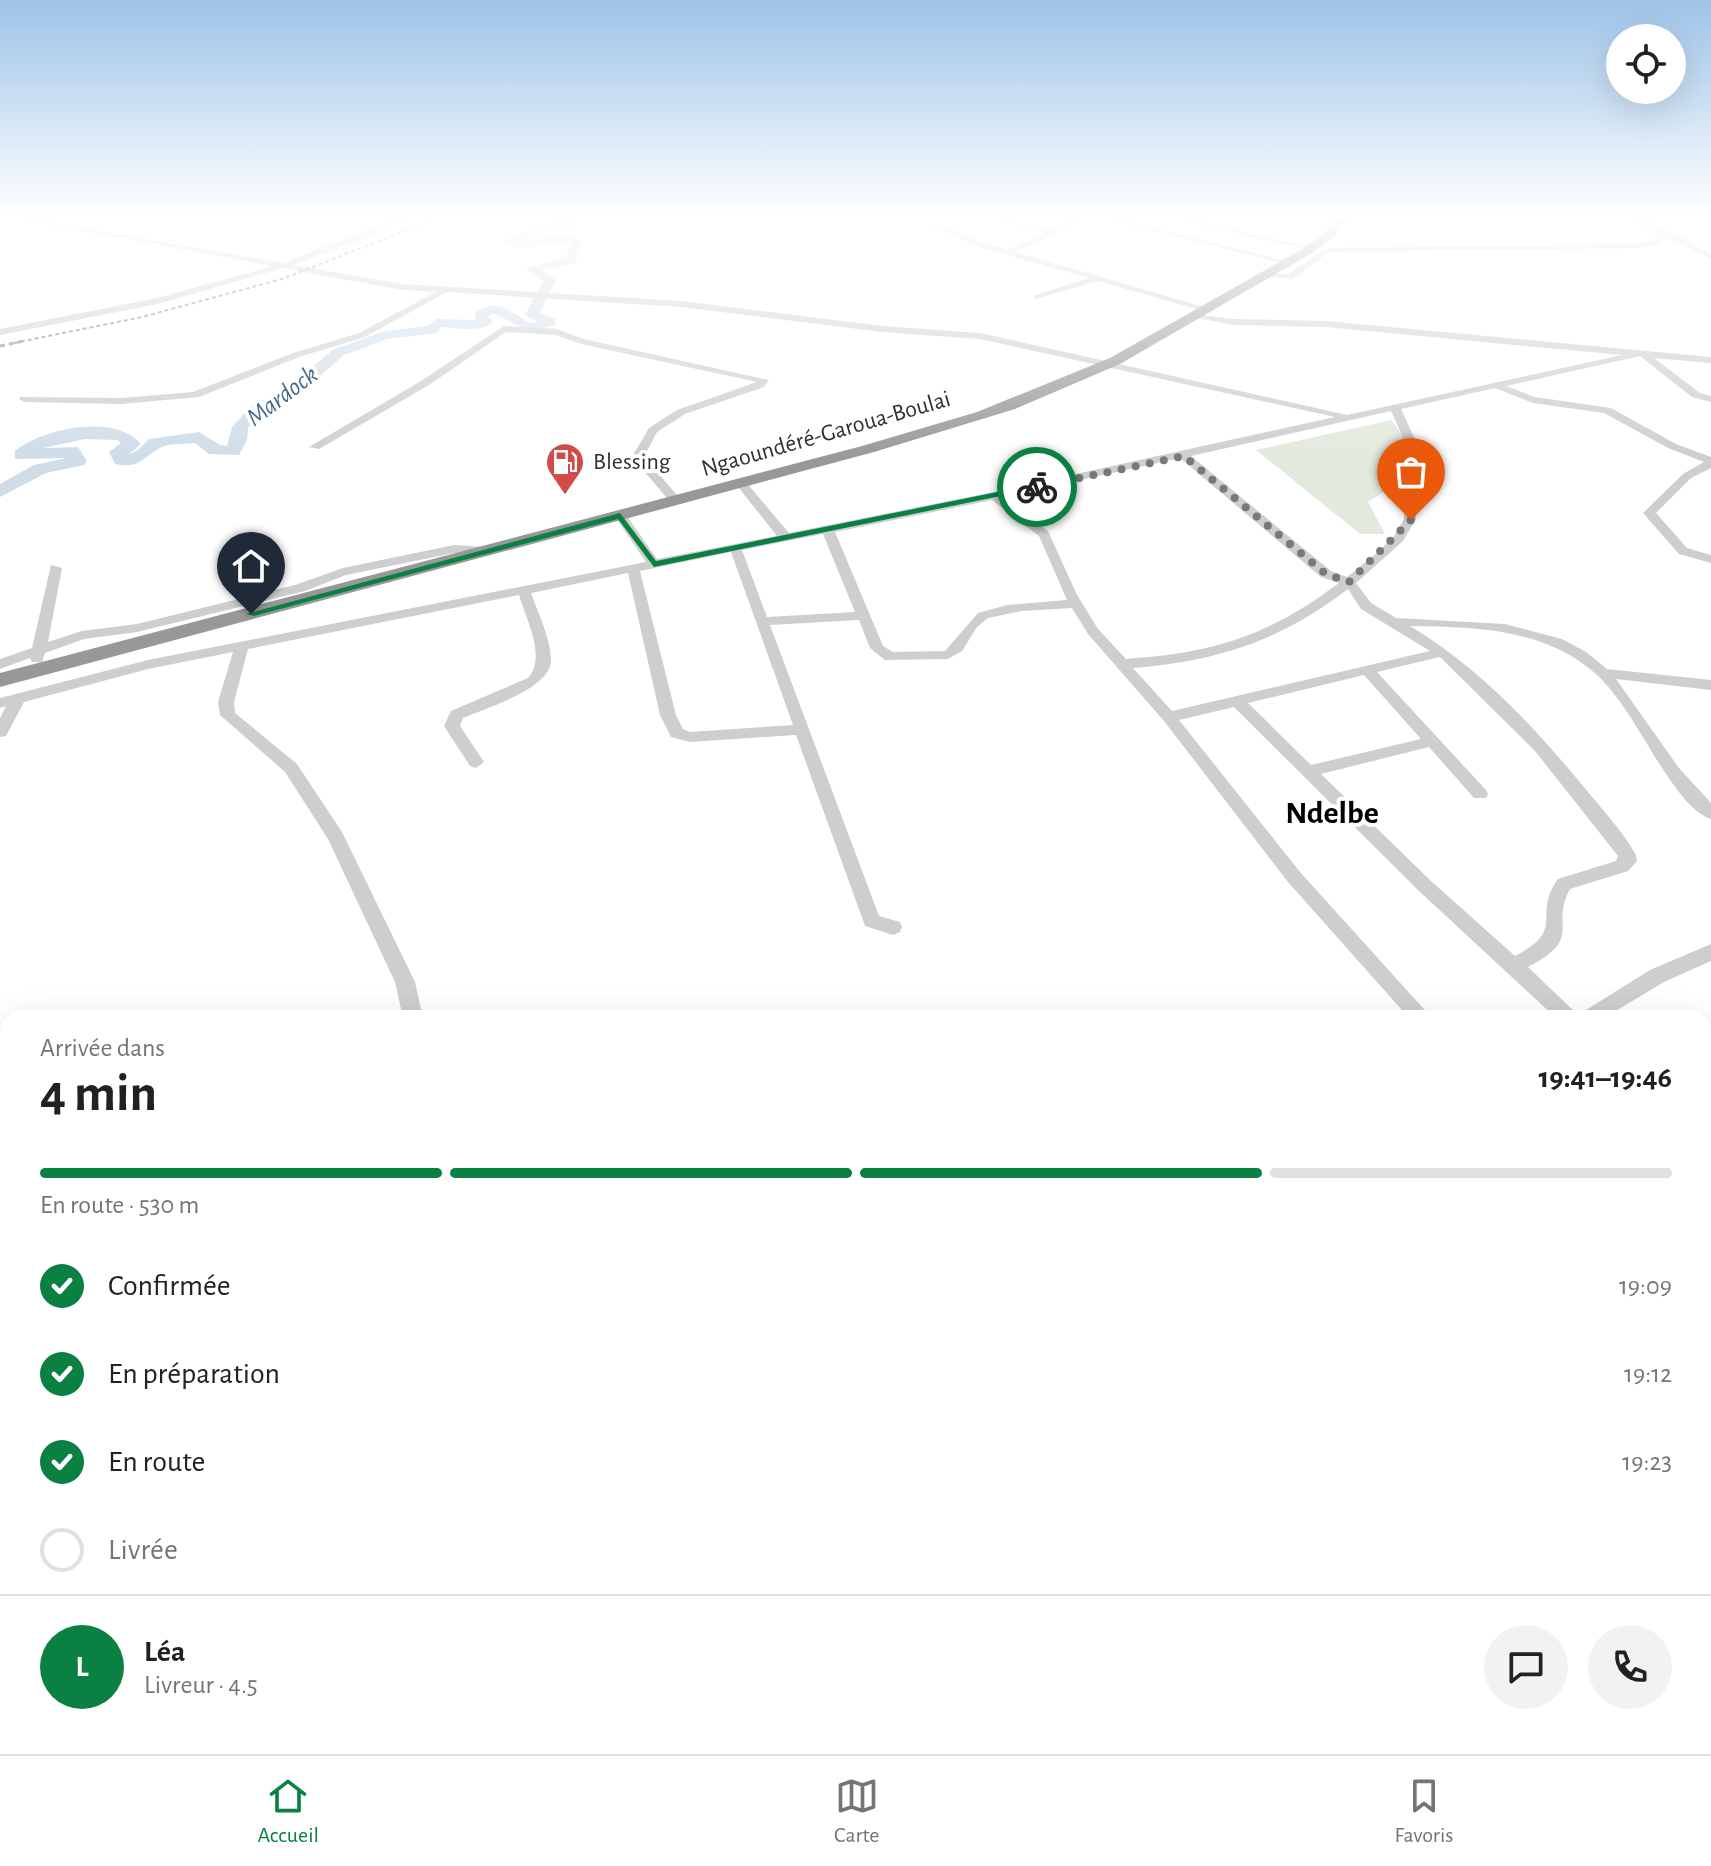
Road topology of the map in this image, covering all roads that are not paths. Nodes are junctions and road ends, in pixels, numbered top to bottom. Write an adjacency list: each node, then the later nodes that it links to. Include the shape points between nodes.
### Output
1 (170, 298): 7 (street)
2 (431, 298): 12 (street, via 362,335 195,395 121,401)
3 (573, 298): 10 (street, via 980,336)
4 (1158, 298): 6 (street)
5 (1227, 298): 6 (highway, Ngaoundéré-Garoua-Boulai)
6 (1203, 313): 8 (street, via 1234,322 1326,324); 10 (highway, Ngaoundéré-Garoua-Boulai)
7 (0, 332)
8 (1642, 353): 9 (street); 11 (street); 13 (street, via 1696,395)
9 (1711, 360)
10 (1107, 365): 15 (street); 19 (highway, Ngaoundéré-Garoua-Boulai, via 983,415)
11 (1499, 387): 14 (street); 18 (street, via 1533,400 1607,410)
12 (24, 399)
13 (1711, 399)
14 (1394, 407): 15 (street); 31 (street, via 1416,449 1411,520)
15 (1350, 418): 17 (street)
16 (315, 447): 21 (street, via 504,329 557,332 764,380 706,400 653,430 638,457)
17 (1184, 456): 20 (street); 31 (street, via 1326,574)
18 (1707, 463): 27 (street, via 1649,513 1683,551)
19 (741, 483): 21 (highway, Ngaoundéré-Garoua-Boulai); 24 (street)
20 (994, 496): 23 (street); 33 (street, via 1044,534)
21 (676, 501): 22 (highway, Ngaoundéré-Garoua-Boulai)
22 (620, 515): 26 (highway, Ngaoundéré-Garoua-Boulai); 28 (street)
23 (827, 528): 24 (street); 34 (street)
24 (785, 537): 25 (street)
25 (735, 547): 28 (street); 35 (street)
26 (485, 551): 37 (highway, Ngaoundéré-Garoua-Boulai); 39 (street, via 454,549 343,572 300,588 137,628 82,635)
27 (1711, 559)
28 (654, 564): 30 (street)
29 (56, 568): 39 (street)
30 (633, 568): 32 (street); 53 (street, via 668,715 677,733 690,737)
31 (1349, 582): 36 (street, via 1366,606); 43 (street, via 1250,642 1182,658)
32 (524, 591): 38 (street); 56 (street, via 544,657 543,670 533,681 456,715 452,726)
33 (1075, 604): 34 (street, via 993,611 976,620 955,651 916,659 882,653); 43 (street)
34 (865, 616): 35 (street)
35 (763, 621): 53 (street)
36 (1394, 622): 40 (street); 46 (street, via 1467,623 1521,631 1559,645)
37 (192, 629): 41 (street); 44 (highway, Ngaoundéré-Garoua-Boulai)
38 (241, 649): 41 (street); 63 (street, via 226,702 228,715 291,768 336,837 405,982)
39 (38, 651): 42 (street); 44 (street)
40 (1443, 652): 45 (street); 62 (street, via 1506,706 1627,855 1622,866 1564,884 1548,945)
41 (192, 657): 49 (street)
42 (0, 664)
43 (1123, 664): 52 (street)
44 (37, 670): 47 (highway, Ngaoundéré-Garoua-Boulai)
45 (1368, 671): 50 (street); 55 (street)
46 (1603, 673): 48 (street); 59 (street, via 1683,788)
47 (0, 680)
48 (1711, 685)
49 (18, 699): 51 (street); 54 (street)
50 (1237, 701): 52 (street); 57 (street)
51 (0, 703)
52 (1169, 717): 64 (street, via 1294,877)
53 (801, 730): 60 (street, via 872,921)
54 (0, 732)
55 (1429, 742): 57 (street); 58 (street)
56 (476, 762)
57 (1308, 771): 62 (street)
58 (1480, 794)
59 (1711, 813)
60 (893, 927)
61 (1711, 952): 66 (street)
62 (1515, 965): 65 (street)
63 (411, 1010)
64 (1415, 1010)
65 (1562, 1010)
66 (1600, 1010)

